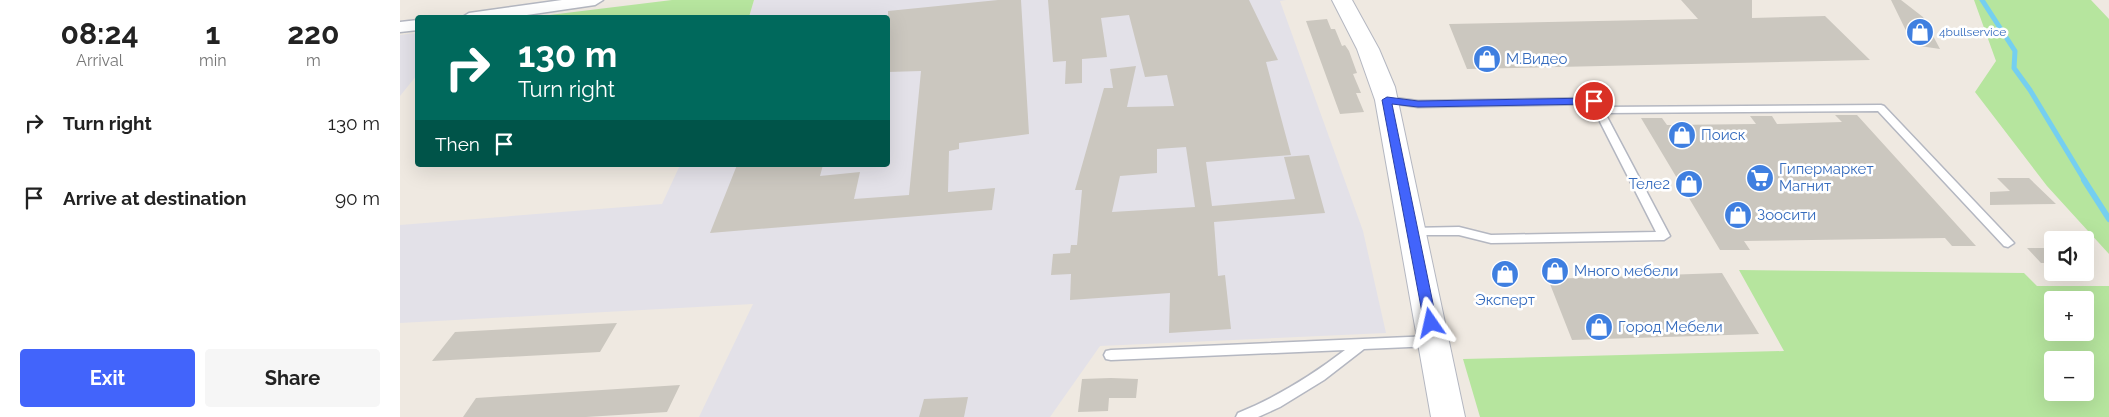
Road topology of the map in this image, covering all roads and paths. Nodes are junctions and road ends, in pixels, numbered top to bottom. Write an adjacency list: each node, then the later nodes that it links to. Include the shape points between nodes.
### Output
1 (506, 0): 4 (street)
2 (595, 0): 4 (street)
3 (1342, 0): 8 (main road, via 1366,40)
4 (496, 14): 5 (street)
5 (489, 15)
6 (415, 24): 7 (street)
7 (400, 27)
8 (1387, 100): 9 (lane, via 1418,104 1594,101); 10 (main road)
9 (1598, 110): 10 (lane, via 1664,236 1491,239 1459,231); 11 (lane, via 1881,108)
10 (1413, 231): 12 (main road)
11 (2008, 243)
12 (1434, 341): 13 (lane); 16 (main road)
13 (1361, 344): 14 (lane); 15 (lane, via 1322,375 1274,405)
14 (1112, 355)
15 (1243, 417)
16 (1448, 417)

